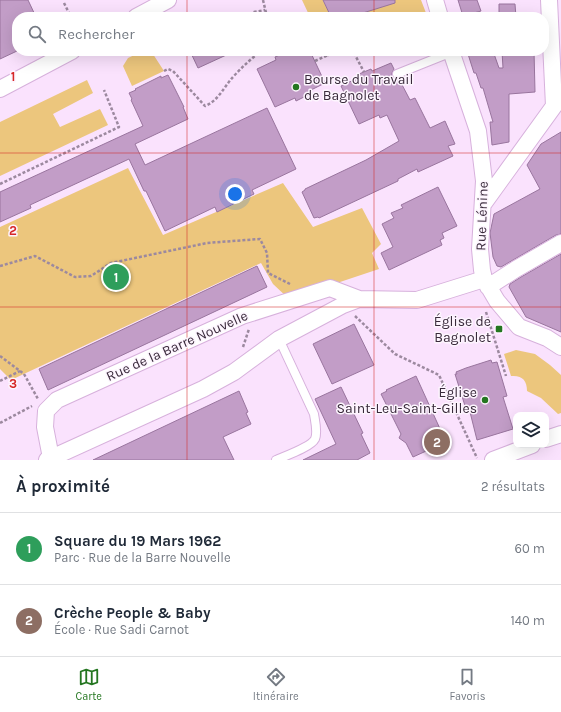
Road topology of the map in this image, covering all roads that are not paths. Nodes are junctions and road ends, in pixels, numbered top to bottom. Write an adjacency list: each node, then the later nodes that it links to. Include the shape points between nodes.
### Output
1 (168, 0): 4 (street)
2 (435, 0): 5 (street)
3 (549, 0): 11 (street)
4 (145, 12)
5 (439, 12)
6 (63, 56): 10 (street)
7 (442, 56): 9 (lane)
8 (453, 56): 12 (street, Rue Lénine, via 478,131)
9 (397, 74)
10 (0, 90)
11 (559, 103): 12 (street)
12 (484, 203): 14 (street, Rue Lénine, via 480,249 482,270)
13 (561, 243): 14 (street, Rue de la Barre Nouvelle, via 516,269)
14 (490, 289): 15 (street, Rue de la Barre Nouvelle, via 417,300); 17 (street, via 519,327)
15 (359, 299): 16 (street, Rue de la Barre Nouvelle); 21 (street, Rue de la Barre Nouvelle, via 330,288 242,316 43,407)
16 (279, 339): 21 (street, Rue de la Barre Nouvelle, via 234,372 203,389); 22 (lane, via 314,414 316,438 311,444)
17 (561, 347)
18 (561, 434): 19 (street)
19 (549, 438)
20 (524, 448): 23 (street)
21 (49, 459)
22 (276, 460)
23 (493, 460)

